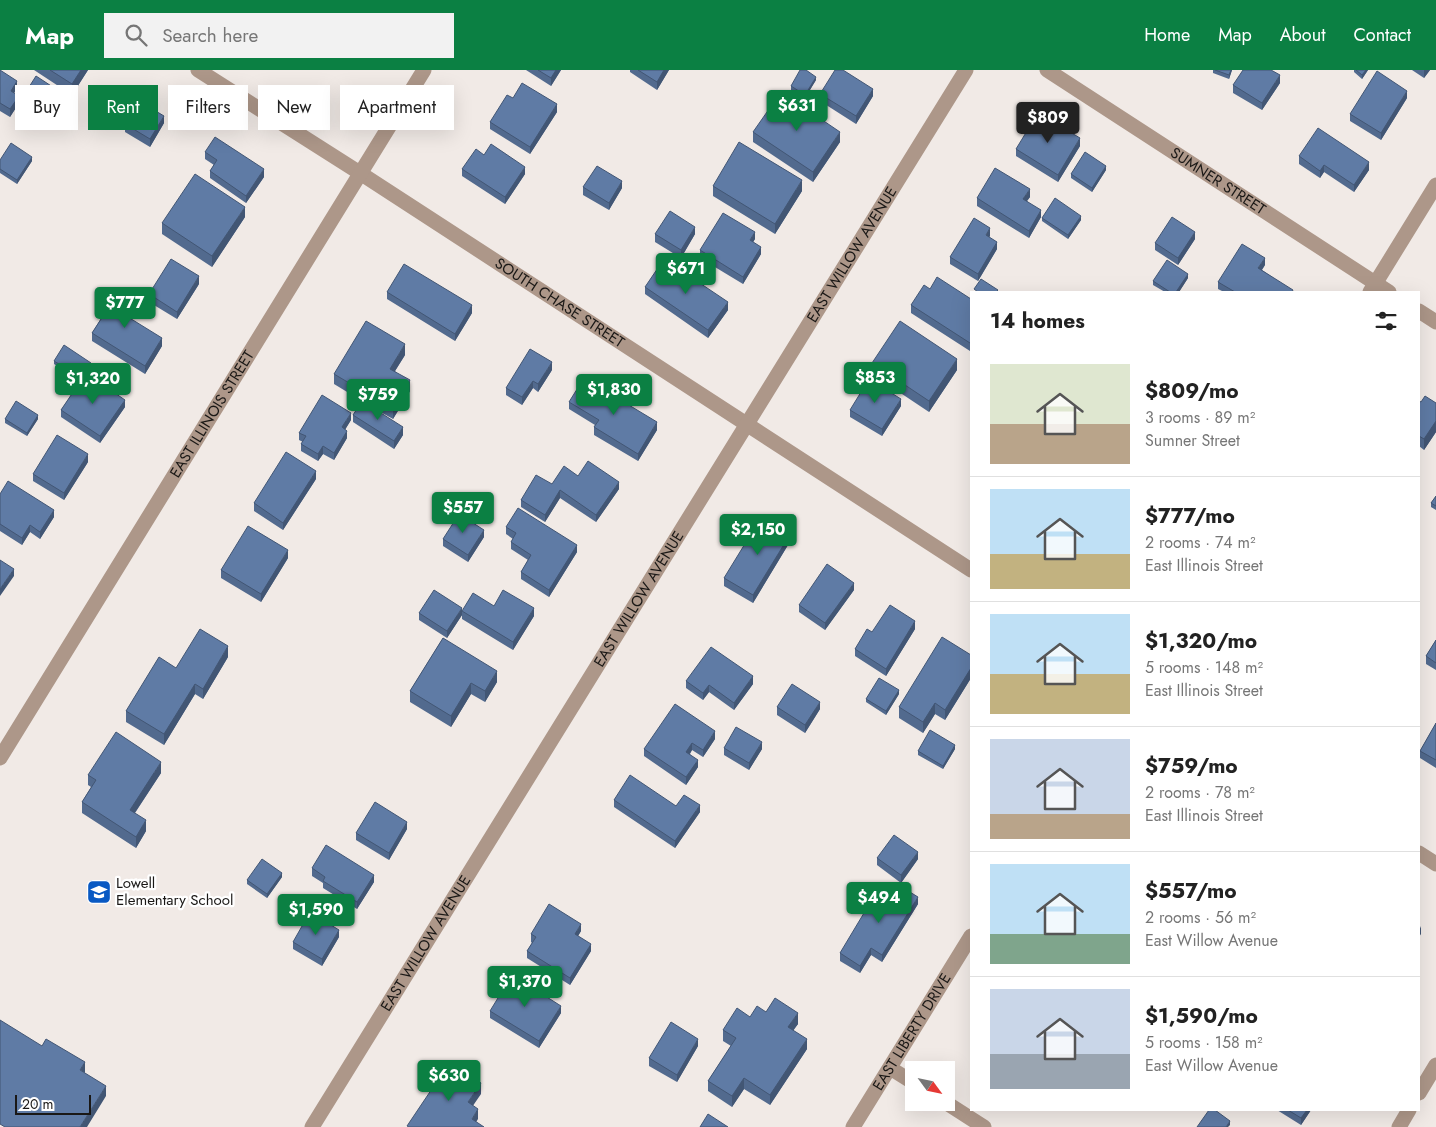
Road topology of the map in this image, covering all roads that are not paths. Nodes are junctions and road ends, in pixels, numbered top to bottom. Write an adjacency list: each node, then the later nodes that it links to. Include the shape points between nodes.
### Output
1 (198, 70): 5 (street, SOUTH CHASE STREET)
2 (424, 70): 5 (street, EAST ILLINOIS STREET)
3 (966, 70): 11 (street, EAST WILLOW AVENUE)
4 (1047, 70): 7 (street, SUMNER STREET)
5 (360, 173): 11 (street, SOUTH CHASE STREET); 13 (street, EAST ILLINOIS STREET)
6 (1436, 185): 7 (street)
7 (1372, 288): 8 (street, SUMNER STREET)
8 (1385, 291)
9 (1420, 312): 10 (street)
10 (1436, 322)
11 (747, 424): 12 (street, SOUTH CHASE STREET); 23 (street, EAST WILLOW AVENUE)
12 (970, 569)
13 (0, 758)
14 (1420, 854): 15 (street)
15 (1436, 864)
16 (970, 938): 18 (street, EAST LIBERTY DRIVE)
17 (1436, 1065): 20 (street)
18 (890, 1068): 19 (street); 24 (street, EAST LIBERTY DRIVE)
19 (905, 1077)
20 (1420, 1092)
21 (955, 1108): 25 (street)
22 (1408, 1111): 26 (street)
23 (312, 1127)
24 (853, 1127)
25 (984, 1127)
26 (1399, 1127)

